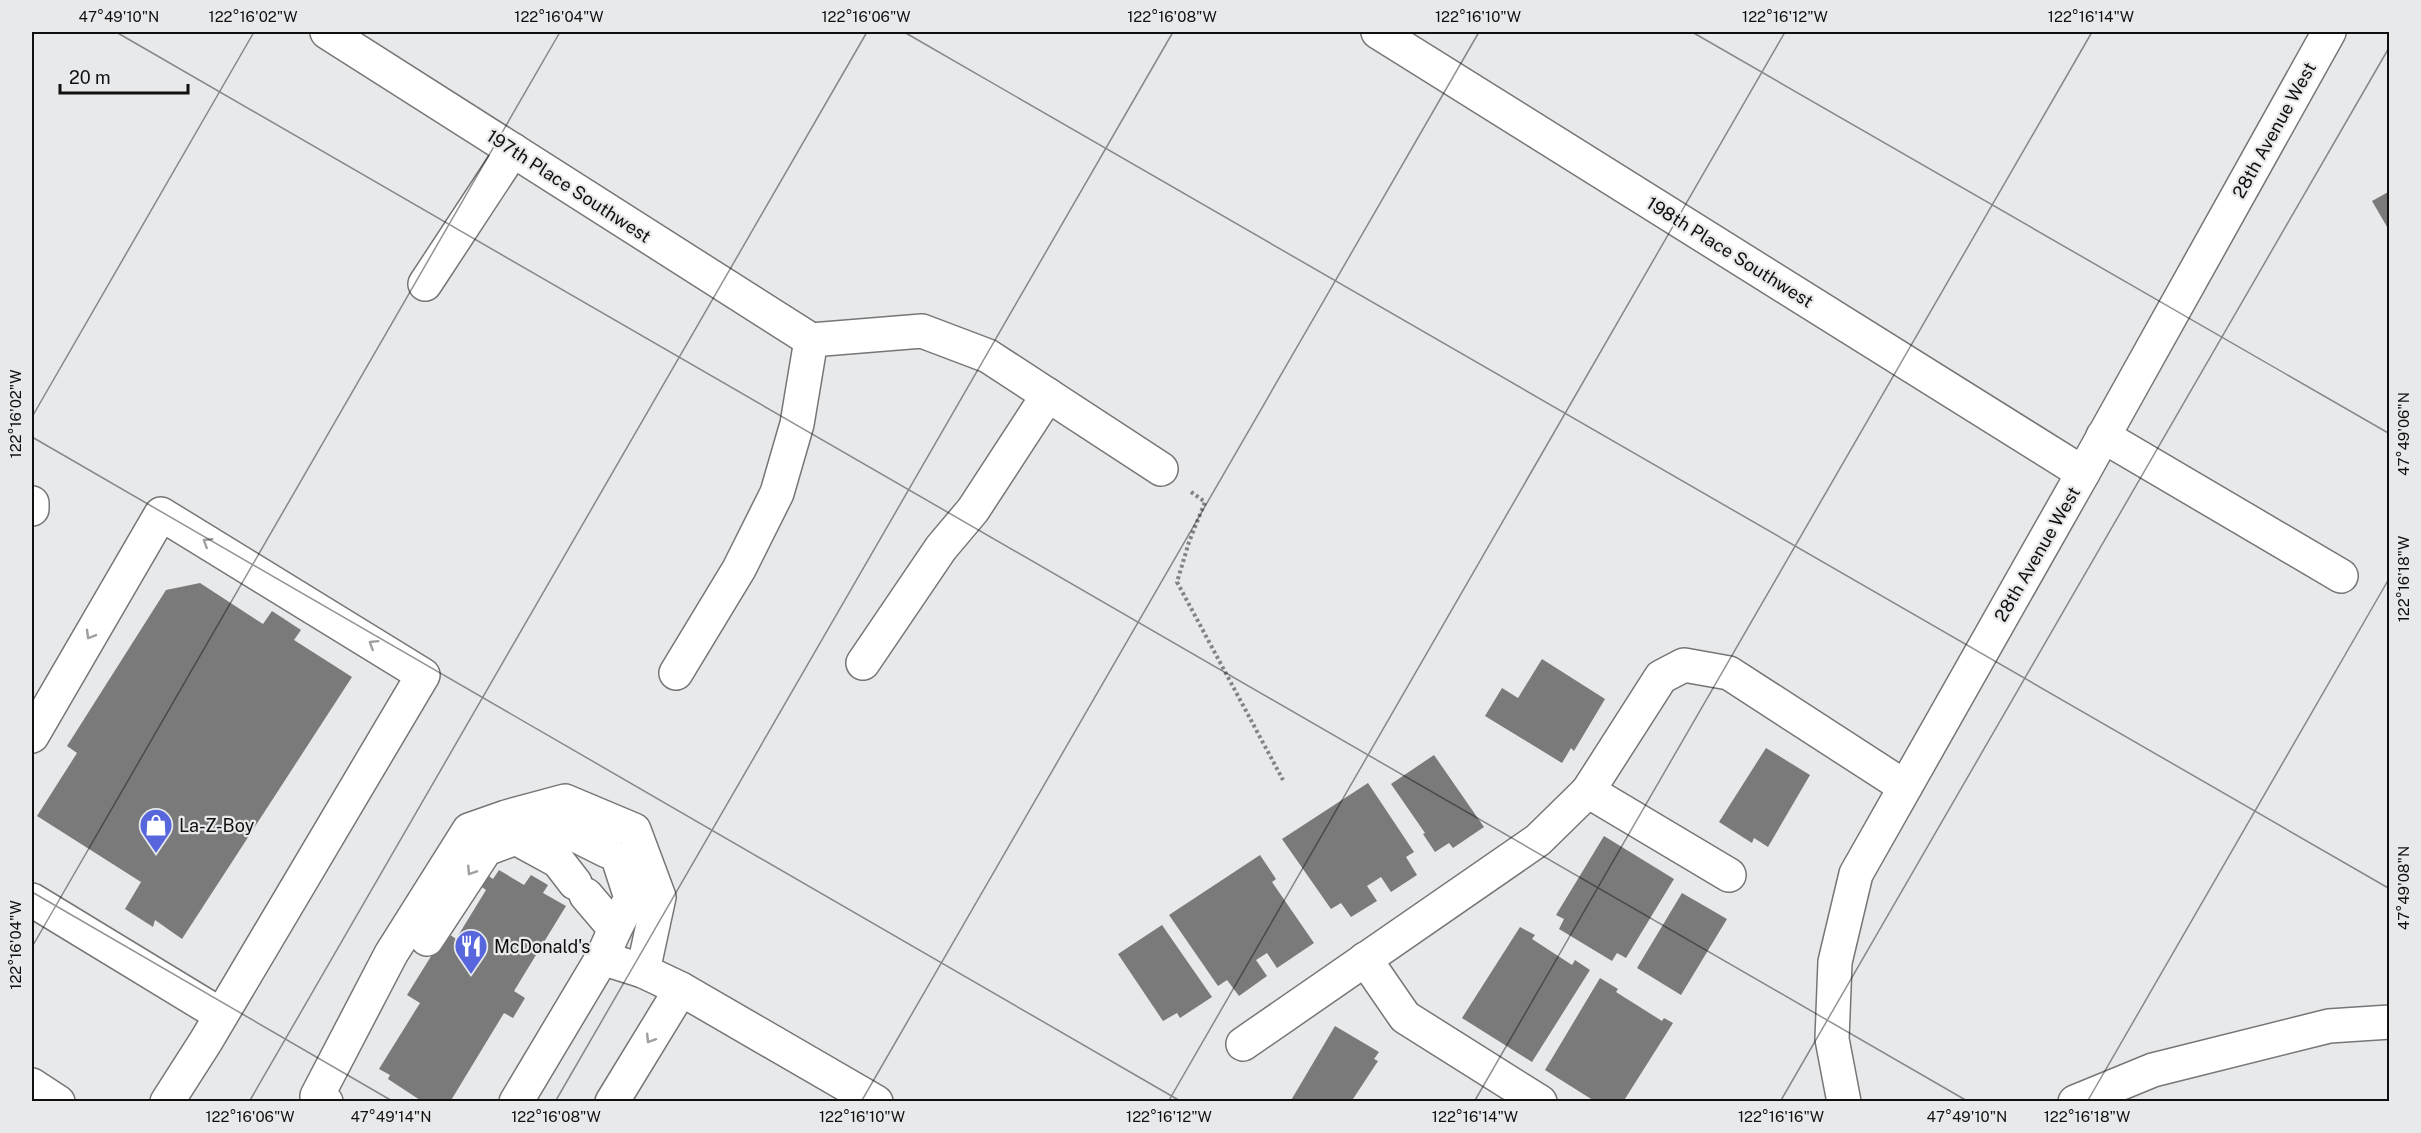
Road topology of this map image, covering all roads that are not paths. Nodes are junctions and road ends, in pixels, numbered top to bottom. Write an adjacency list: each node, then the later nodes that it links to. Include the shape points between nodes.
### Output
1 (327, 32): 4 (street, 197th Place Southwest)
2 (1378, 32): 10 (street, 198th Place Southwest)
3 (2329, 32): 8 (street, 28th Avenue West)
4 (513, 150): 5 (street); 6 (street, 197th Place Southwest)
5 (425, 284)
6 (811, 340): 7 (street, via 922,331 988,356); 15 (street, via 797,424 777,494 739,569)
7 (1048, 394): 9 (street); 14 (street, via 974,510 941,548)
8 (2103, 436): 10 (street, 28th Avenue West); 13 (street)
9 (1161, 469)
10 (2083, 473): 17 (street, 28th Avenue West)
11 (32, 503): 12 (street)
12 (32, 509)
13 (2341, 576)
14 (863, 663)
15 (675, 673)
16 (32, 736): 26 (street, one-way to 16, via 423,675 161,514)
17 (1905, 787): 18 (street, via 1729,673 1684,665 1661,677); 36 (street, 28th Avenue West, via 1856,874 1835,962 1832,1039)
18 (1588, 791): 20 (street); 23 (street, via 1538,840)
19 (516, 838): 22 (street, via 558,861 581,889); 22 (street, via 572,834 613,856 631,898); 29 (street, one-way to 29, via 486,849 406,971 365,1053)
20 (1729, 875)
21 (32, 900): 26 (street)
22 (609, 944): 24 (street); 32 (street)
23 (1365, 959): 28 (street); 35 (street, via 1405,1017)
24 (643, 971): 25 (street); 29 (street, via 659,897 634,830 565,801 506,817 469,830 391,954)
25 (681, 989): 33 (street, one-way to 33); 34 (street)
26 (221, 1015): 30 (street)
27 (2390, 1022): 37 (street, via 2329,1026 2153,1070)
28 (1243, 1044)
29 (334, 1064): 31 (street, via 317,1096)
30 (166, 1101)
31 (326, 1101)
32 (516, 1101)
33 (612, 1101)
34 (876, 1101)
35 (1540, 1101)
36 (1844, 1101)
37 (2075, 1101)

